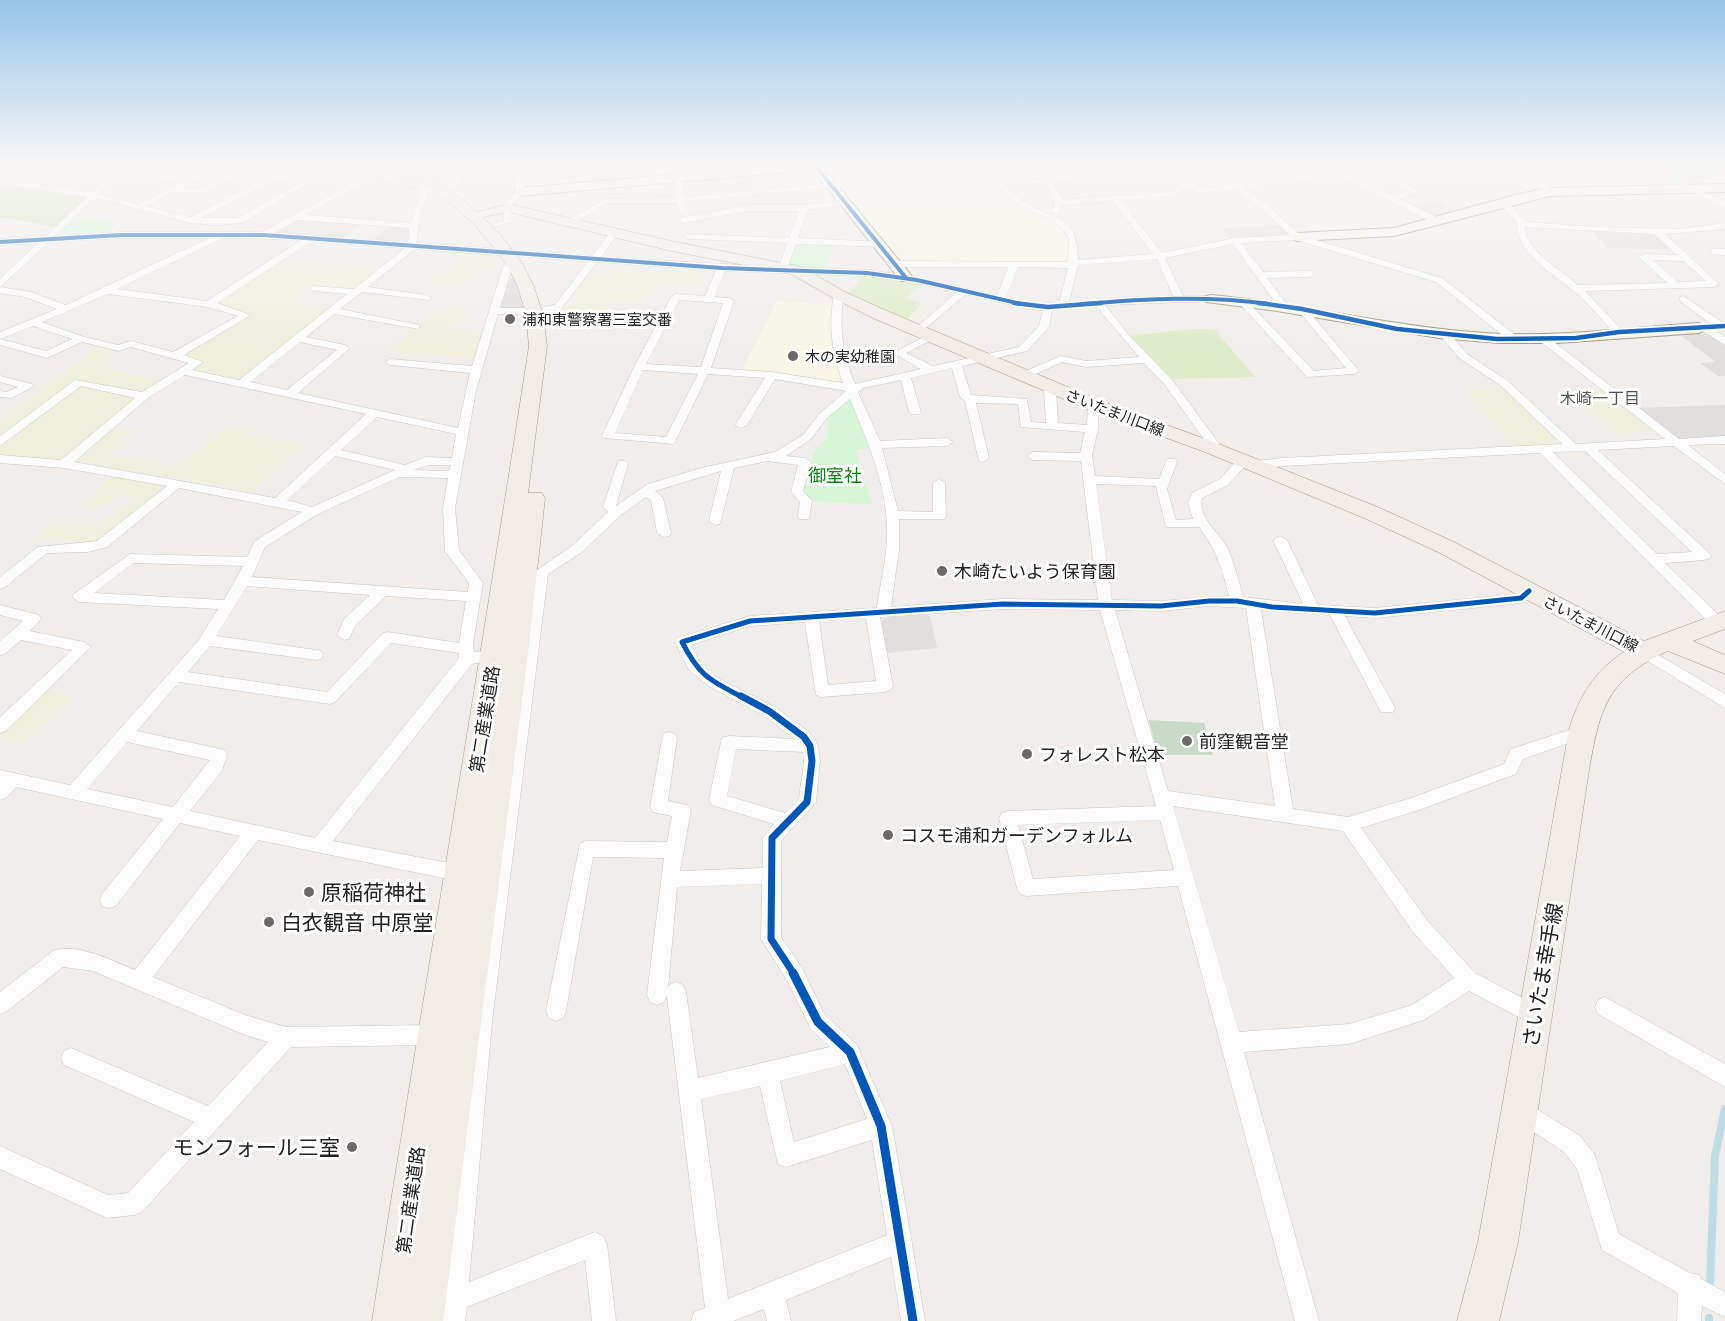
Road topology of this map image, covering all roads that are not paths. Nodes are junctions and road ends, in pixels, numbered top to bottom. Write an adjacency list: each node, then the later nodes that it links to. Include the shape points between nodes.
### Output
1 (414, 226): 30 (street)
2 (61, 227): 25 (street)
3 (208, 227): 20 (street)
4 (279, 227): 22 (street)
5 (485, 227): 34 (main road, 第二産業道路)
6 (503, 227): 34 (main road, 第二産業道路)
7 (588, 227): 19 (main road, さいたま川口線)
8 (683, 227): 29 (street)
9 (798, 227): 26 (street)
10 (867, 227): 31 (street)
11 (1066, 227): 39 (street, via 1073,239)
12 (1136, 227): 35 (street)
13 (1286, 227): 23 (street)
14 (1415, 227): 23 (street, via 1394,232)
15 (1521, 227): 49 (street, via 1521,234 1533,252)
16 (1575, 227): 18 (street)
17 (1725, 227): 18 (street)
18 (1657, 232): 37 (street)
19 (614, 233): 29 (main road, さいたま川口線); 36 (street)
20 (196, 234): 21 (street); 25 (street)
21 (224, 234): 22 (street); 51 (street)
22 (264, 235): 24 (street)
23 (1297, 237): 27 (street); 82 (street, via 1439,280)
24 (311, 238): 30 (street); 62 (street)
25 (47, 240): 28 (street); 46 (street)
26 (793, 241): 29 (street); 31 (street); 42 (street)
27 (1235, 241): 35 (street); 44 (street)
28 (0, 242)
29 (682, 242): 42 (main road, さいたま川口線)
30 (411, 245): 34 (street); 52 (street)
31 (882, 245): 38 (street)
32 (1714, 252): 33 (street)
33 (1725, 252)
34 (514, 255): 36 (street); 69 (main road, 第二産業道路); 71 (street)
35 (1159, 256): 39 (street); 57 (street)
36 (596, 258): 41 (street); 69 (street, via 558,307)
37 (1686, 258): 47 (street, via 1714,284); 47 (street, via 1644,257)
38 (894, 264): 40 (street); 45 (street)
39 (1073, 264): 40 (street); 65 (street, via 1064,303)
40 (1014, 265): 60 (street)
41 (722, 268): 42 (street); 56 (street)
42 (790, 269): 45 (street); 54 (main road, さいたま川口線)
43 (1310, 274): 44 (street)
44 (1259, 275): 64 (street)
45 (906, 278): 53 (street)
46 (0, 284)
47 (1675, 285): 49 (street)
48 (314, 288): 52 (street)
49 (1576, 288): 76 (street)
50 (0, 290): 67 (street, via 27,294)
51 (106, 291): 62 (street); 67 (street)
52 (358, 291): 55 (street); 70 (street)
53 (964, 291): 60 (street); 77 (street)
54 (839, 294): 77 (main road, さいたま川口線); 102 (street, via 836,343)
55 (426, 298)
56 (708, 299): 91 (street, via 676,297); 93 (street, via 729,301)
57 (1179, 299): 58 (street); 63 (street)
58 (1211, 299): 61 (street)
59 (1683, 299): 73 (street)
60 (1000, 300): 66 (street)
61 (1242, 301): 64 (street); 68 (street, via 1311,375 1354,371)
62 (209, 304): 86 (street, via 246,315)
63 (1100, 304): 65 (street); 88 (street)
64 (1279, 305): 68 (street)
65 (1067, 306): 66 (street)
66 (1048, 308): 87 (street, via 1044,327 1023,349)
67 (67, 309): 72 (street)
68 (1302, 309): 78 (street)
69 (541, 310): 71 (street); 173 (main road, 第二産業道路, via 537,363); 225 (main road, 第二産業道路, via 550,326 550,362 539,459 516,652)
70 (333, 311): 74 (street); 81 (street)
71 (494, 311): 92 (street)
72 (35, 323): 79 (street); 80 (street)
73 (1723, 326): 75 (street)
74 (415, 327)
75 (1702, 328): 76 (street); 85 (street)
76 (1619, 332): 83 (street)
77 (926, 333): 87 (main road, さいたま川口線); 94 (street, via 898,353)
78 (1445, 335): 82 (street); 120 (street, via 1463,356 1504,384)
79 (0, 336)
80 (81, 339): 84 (street, via 47,355); 86 (street, via 119,348 131,344)
81 (299, 339): 100 (street); 104 (street, via 345,348)
82 (1515, 340): 83 (street)
83 (1545, 340): 117 (street)
84 (0, 342)
85 (1725, 342)
86 (174, 356): 95 (street, via 198,362)
87 (987, 358): 90 (street); 97 (main road, さいたま川口線)
88 (1147, 360): 97 (street, via 1086,364 1061,359); 121 (street, via 1169,383)
89 (390, 362): 92 (street)
90 (956, 364): 94 (street); 106 (street)
91 (639, 367): 93 (street); 93 (street, via 608,436 670,441)
92 (476, 370): 113 (street)
93 (705, 370): 96 (street)
94 (932, 370): 98 (street)
95 (186, 372): 100 (street); 105 (street)
96 (772, 375): 102 (street); 110 (street)
97 (1025, 375): 101 (main road, さいたま川口線)
98 (904, 376): 102 (street); 108 (street)
99 (0, 379): 103 (street, via 28,386 8,396)
100 (241, 384): 104 (street)
101 (1052, 387): 107 (main road, さいたま川口線); 111 (street)
102 (851, 389): 118 (street); 125 (street, via 807,436 779,455)
103 (0, 394)
104 (289, 394): 109 (street)
105 (144, 396): 115 (street, via 79,382); 130 (street)
106 (970, 399): 111 (street, via 1023,401 1025,425); 127 (street)
107 (1094, 405): 112 (street); 121 (main road, さいたま川口線)
108 (915, 412)
109 (374, 413): 113 (street); 123 (street)
110 (741, 425)
111 (1052, 427): 112 (street)
112 (1092, 429): 126 (street)
113 (462, 432): 134 (street)
114 (1725, 440): 117 (street)
115 (0, 442)
116 (947, 442): 118 (street)
117 (1676, 443): 119 (street); 137 (street)
118 (875, 445): 145 (street)
119 (1587, 446): 120 (street); 151 (street, via 1704,556)
120 (1572, 447): 122 (street)
121 (1212, 448): 132 (main road, さいたま川口線)
122 (1543, 448): 132 (street); 151 (street)
123 (332, 452): 135 (street, via 398,466); 142 (street)
124 (1033, 456): 126 (street)
125 (769, 457): 133 (street); 146 (street, via 805,462 797,492 806,501)
126 (1086, 457): 136 (street)
127 (983, 458)
128 (0, 459): 130 (street)
129 (1171, 462): 139 (street)
130 (64, 464): 140 (street)
131 (622, 464): 144 (street, via 609,507)
132 (1250, 464): 148 (street, via 1196,496 1194,501); 156 (main road, さいたま川口線, via 1372,513)
133 (728, 466): 141 (street); 147 (street)
134 (455, 468): 135 (street); 157 (street, via 449,508 452,551 476,583)
135 (400, 472): 143 (street)
136 (1090, 480): 139 (street); 161 (street)
137 (1725, 480)
138 (939, 483): 145 (street, via 940,516)
139 (1164, 483): 148 (street, via 1161,489 1171,524)
140 (177, 484): 142 (street); 154 (street, via 102,544 92,549 43,550)
141 (646, 490): 144 (street); 149 (street, via 657,498)
142 (278, 502): 143 (street)
143 (314, 511): 152 (street, via 260,544)
144 (616, 512): 222 (street, via 577,549 541,572 482,1022)
145 (892, 515): 165 (street, via 891,546)
146 (804, 516)
147 (716, 521)
148 (1202, 523): 158 (street, via 1221,547)
149 (663, 533)
150 (1280, 540): 162 (street)
151 (1652, 559): 167 (street)
152 (252, 562): 153 (street); 160 (street, via 130,558 79,597)
153 (243, 581): 155 (street); 160 (street)
154 (0, 584)
155 (382, 591): 157 (street); 169 (street, via 349,623)
156 (1529, 591): 164 (street, via 1521,598 1375,613); 171 (main road, さいたま川口線)
157 (473, 597): 173 (street)
158 (1237, 601): 159 (street); 161 (street)
159 (1253, 604): 162 (street); 189 (street)
160 (228, 605): 170 (street)
161 (1106, 605): 165 (street, via 1003,604); 187 (street)
162 (1313, 609): 164 (street)
163 (0, 610): 168 (street, via 34,620)
164 (1335, 611): 178 (street)
165 (877, 614): 166 (street); 166 (street, via 885,686 821,691)
166 (811, 617): 183 (street, via 750,621 682,642 694,666 713,682 769,711)
167 (1722, 622): 171 (main road, さいたま幸手線)
168 (18, 634): 172 (street); 179 (street, via 84,647)
169 (344, 634)
170 (206, 640): 174 (street); 176 (street)
171 (1656, 646): 175 (main road, さいたま川口線); 177 (street); 180 (main road, さいたま幸手線, via 1611,673 1599,689)
172 (0, 650)
173 (476, 654): 176 (street, via 388,637 330,698); 193 (street); 195 (main road, 第二産業道路)
174 (316, 656)
175 (1725, 665)
176 (176, 676): 181 (street)
177 (1725, 702)
178 (1387, 708)
179 (0, 727)
180 (1582, 732): 191 (street, via 1517,754 1510,769); 205 (main road, さいたま幸手線)
181 (124, 735): 186 (street); 188 (street, via 219,755 216,766)
182 (669, 738): 194 (street, via 659,807 682,810)
183 (810, 746): 190 (street, via 807,802); 190 (street, via 729,742 718,800)
184 (7, 778): 185 (street); 186 (street)
185 (0, 793)
186 (74, 793): 188 (street)
187 (1164, 805): 189 (street); 197 (street); 197 (street, via 1008,818 1026,888)
188 (177, 815): 192 (street); 199 (street)
189 (1285, 815): 191 (street)
190 (789, 821): 196 (street, via 772,838)
191 (1348, 824): 200 (street, via 1420,926)
192 (254, 832): 193 (street); 201 (street)
193 (319, 846): 195 (street)
194 (674, 850): 198 (street); 204 (street, via 586,849)
195 (460, 870): 206 (main road, 第二産業道路)
196 (771, 876): 198 (street); 209 (street, via 771,939 795,975 818,1022)
197 (1186, 877): 208 (street)
198 (669, 879): 213 (street, via 666,994)
199 (109, 900)
200 (1468, 980): 205 (street); 208 (street, via 1417,1013 1349,1034)
201 (138, 981): 202 (street, via 94,962 60,957); 207 (street, via 245,1025)
202 (0, 1004)
203 (1605, 1007): 212 (street)
204 (556, 1011)
205 (1535, 1015): 214 (main road, さいたま幸手線)
206 (434, 1035): 207 (street); 224 (main road, 第二産業道路)
207 (286, 1037): 215 (street)
208 (1232, 1044): 229 (street)
209 (850, 1052): 211 (street); 216 (street)
210 (71, 1059): 215 (street)
211 (768, 1074): 213 (street); 216 (street, via 786,1156)
212 (1725, 1076)
213 (689, 1091): 223 (street)
214 (1519, 1109): 219 (street, via 1572,1144 1587,1163 1610,1242); 230 (main road, さいたま幸手線, via 1498,1242)
215 (213, 1119): 217 (street, via 134,1204 107,1207)
216 (881, 1126): 218 (street)
217 (0, 1157)
218 (899, 1242): 220 (street); 228 (street)
219 (1691, 1284): 221 (street); 231 (street)
220 (772, 1293): 223 (street); 227 (street)
221 (1725, 1305)
222 (454, 1310): 226 (street, via 595,1244)
223 (711, 1318)
224 (393, 1321)
225 (422, 1321)
226 (604, 1321)
227 (779, 1321)
228 (913, 1321)
229 (1307, 1321)
230 (1478, 1321)
231 (1689, 1321)

